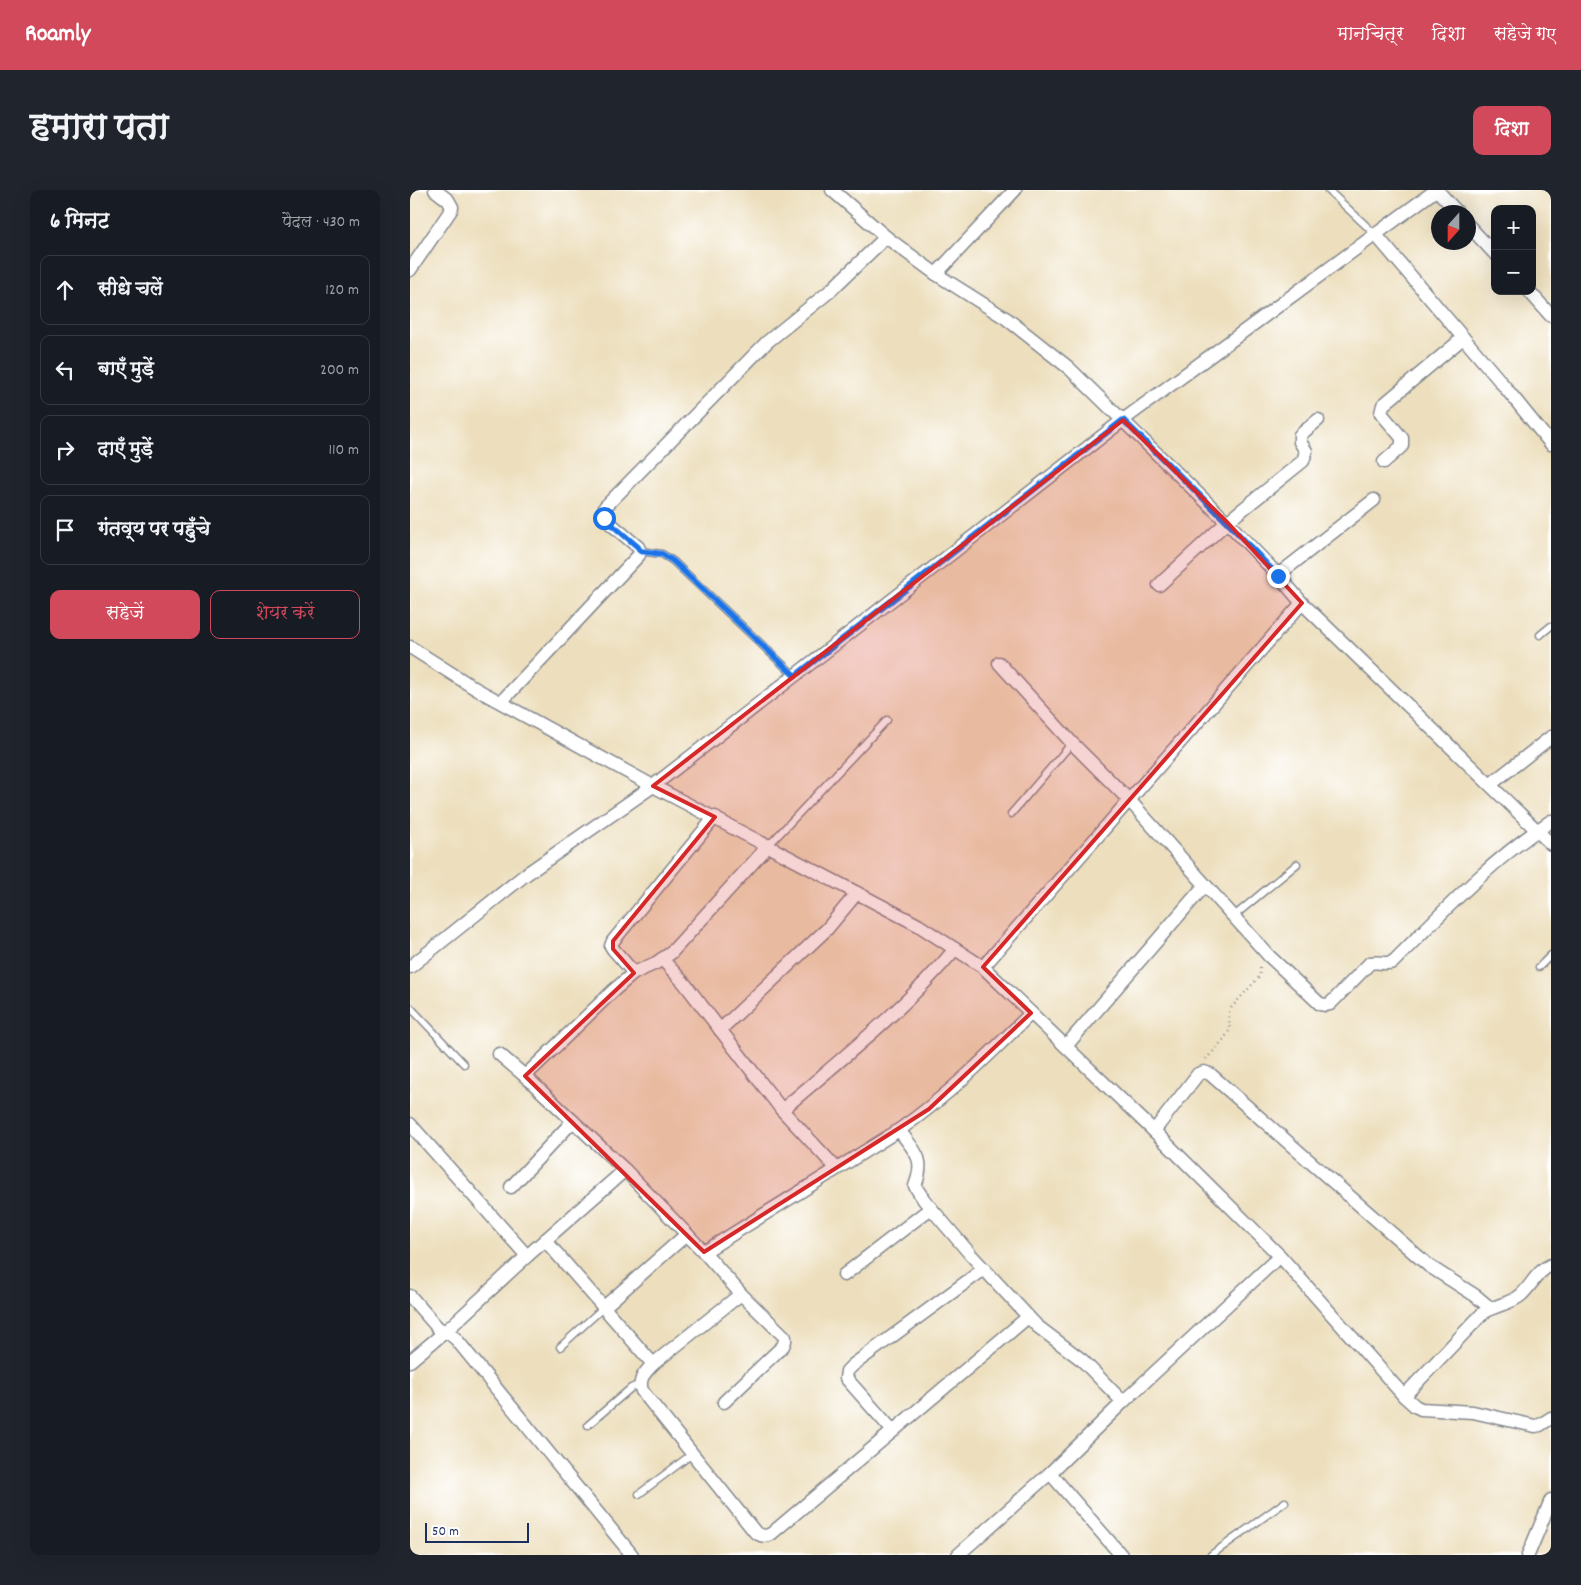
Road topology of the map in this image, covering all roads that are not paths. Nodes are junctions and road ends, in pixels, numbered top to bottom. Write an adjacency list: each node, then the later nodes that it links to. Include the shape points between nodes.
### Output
1 (435, 190): 11 (street, via 452,207)
2 (832, 190): 9 (street)
3 (1015, 190): 12 (street)
4 (1328, 190): 8 (lane)
5 (1436, 190): 6 (street); 8 (street)
6 (1450, 205)
7 (1476, 234): 10 (street)
8 (1376, 235): 15 (street); 16 (street)
9 (886, 237): 12 (street); 22 (street, via 830,291 767,342 605,507 604,518)
10 (1491, 250)
11 (410, 270)
12 (936, 274): 16 (street, via 1007,319 1069,368)
13 (1533, 295): 14 (street)
14 (1551, 316)
15 (1464, 338): 18 (street); 19 (street, via 1383,405 1380,413 1403,443)
16 (1123, 420): 21 (street); 30 (street)
17 (1318, 420): 21 (street, via 1300,435 1306,451 1304,461)
18 (1551, 444)
19 (1384, 462)
20 (1374, 500): 23 (street)
21 (1227, 522): 23 (street); 24 (street)
22 (640, 551): 30 (lane, via 662,554 673,561); 31 (street)
23 (1278, 576): 25 (street)
24 (1159, 585)
25 (1302, 603): 35 (street); 37 (street)
26 (1551, 626): 27 (lane)
27 (1540, 635)
28 (410, 648): 31 (street)
29 (999, 663): 34 (street)
30 (795, 676): 36 (street)
31 (501, 702): 36 (street)
32 (887, 720): 43 (lane)
33 (1551, 737): 35 (street)
34 (1072, 743): 37 (street); 38 (lane)
35 (1491, 784): 41 (street)
36 (653, 786): 39 (street); 51 (street, via 526,875)
37 (1130, 801): 45 (street); 52 (street)
38 (1011, 814)
39 (715, 817): 43 (street); 54 (street, via 613,940 611,946)
40 (1551, 822): 41 (street)
41 (1537, 830): 42 (street); 47 (street, via 1467,887 1393,962 1370,963 1330,1004 1320,1004)
42 (1551, 844)
43 (769, 845): 46 (street); 50 (street)
44 (1296, 864): 47 (lane)
45 (1205, 885): 47 (street); 58 (street)
46 (857, 893): 48 (street); 57 (street, via 827,929)
47 (1234, 916)
48 (955, 949): 52 (street); 62 (street, via 913,995)
49 (1551, 955): 53 (lane)
50 (662, 959): 54 (street); 57 (street)
51 (410, 967)
52 (984, 967): 56 (street)
53 (1539, 968)
54 (634, 973): 61 (street)
55 (410, 1008): 60 (lane)
56 (1031, 1013): 58 (street); 65 (street, via 961,1082)
57 (720, 1030): 62 (street)
58 (1066, 1046): 66 (street)
59 (499, 1054): 61 (street)
60 (464, 1064)
61 (525, 1076): 63 (street)
62 (782, 1110): 67 (street)
63 (573, 1122): 68 (street); 69 (street)
64 (410, 1124): 74 (street)
65 (899, 1130): 67 (street); 70 (street, via 919,1158 920,1174 915,1186)
66 (1154, 1131): 75 (street); 82 (street, via 1198,1074 1210,1074 1429,1266)
67 (836, 1168): 73 (street)
68 (625, 1170): 71 (street); 72 (street)
69 (511, 1187)
70 (931, 1208): 77 (street); 78 (street)
71 (687, 1234): 73 (street); 81 (street)
72 (545, 1240): 74 (street); 81 (street)
73 (704, 1252): 79 (street)
74 (527, 1256): 84 (street)
75 (1280, 1256): 89 (street); 91 (street)
76 (1551, 1264): 82 (street, via 1521,1295)
77 (984, 1269): 83 (street); 94 (street, via 847,1371 846,1378)
78 (844, 1275)
79 (741, 1294): 87 (street); 90 (street, via 785,1337 785,1341)
80 (410, 1296): 84 (street, via 438,1328)
81 (604, 1307): 85 (lane); 87 (street)
82 (1490, 1308): 89 (street)
83 (1028, 1317): 91 (street, via 1082,1360); 94 (street)
84 (446, 1331): 86 (street); 100 (street, via 456,1339)
85 (560, 1347)
86 (410, 1361)
87 (653, 1364): 88 (street, via 642,1376)
88 (640, 1384): 93 (lane); 95 (street, via 642,1391)
89 (1404, 1396): 92 (street, via 1421,1409 1473,1412 1536,1426)
90 (724, 1402)
91 (1122, 1402): 96 (street)
92 (1551, 1418)
93 (588, 1425)
94 (893, 1431): 95 (street, via 766,1536 755,1532)
95 (692, 1454): 97 (lane)
96 (1050, 1472): 101 (street); 102 (street)
97 (640, 1494)
98 (1551, 1500): 104 (street)
99 (1285, 1502): 103 (lane)
100 (632, 1555)
101 (958, 1555)
102 (1121, 1555)
103 (1211, 1555)
104 (1528, 1555)

